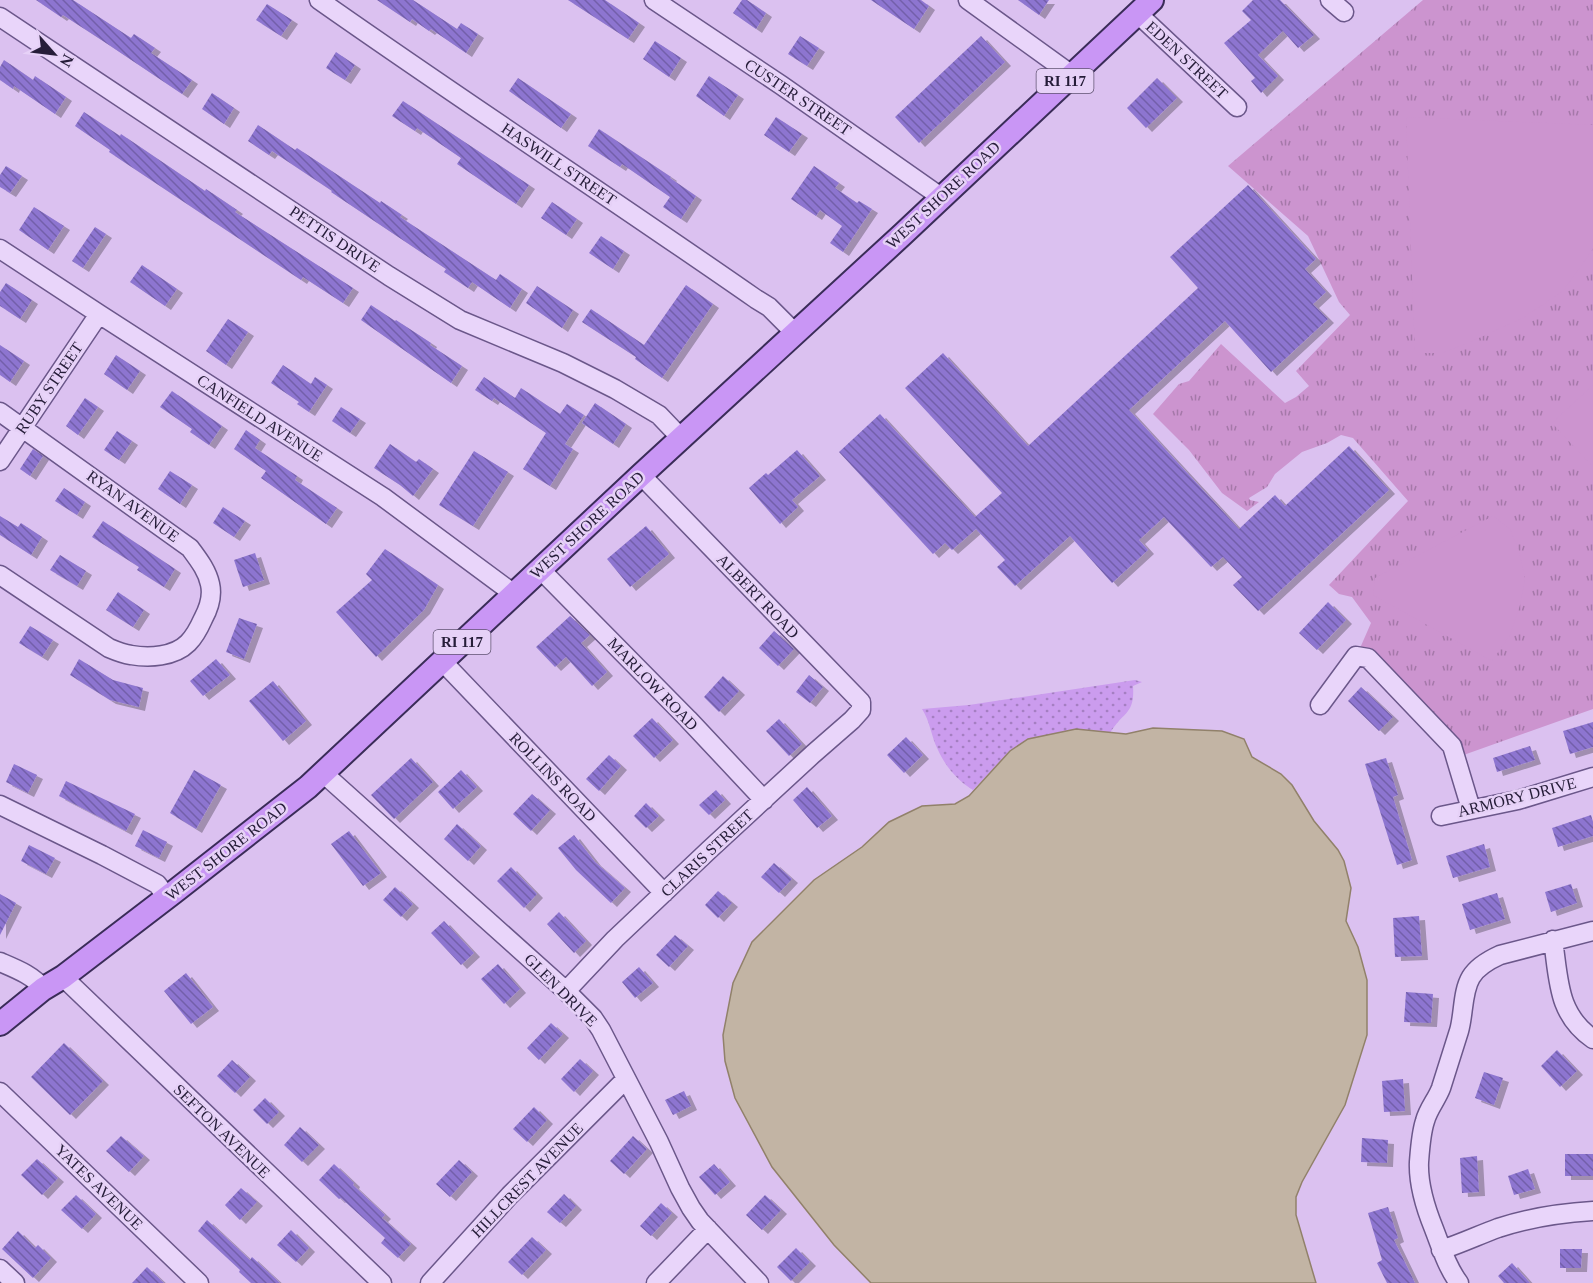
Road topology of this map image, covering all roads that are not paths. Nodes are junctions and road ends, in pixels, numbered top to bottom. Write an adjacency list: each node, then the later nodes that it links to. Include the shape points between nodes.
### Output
1 (319, 0): 11 (street, HASWILL STREET, via 769,308)
2 (654, 0): 8 (street, CUSTER STREET)
3 (968, 0): 6 (street)
4 (1144, 7): 6 (main road, WEST SHORE ROAD / RI 117); 7 (street, EDEN STREET)
5 (0, 17): 14 (street, PETTIS DRIVE, via 451,315 615,389 659,415)
6 (1072, 75): 8 (main road, WEST SHORE ROAD / RI 117)
7 (1237, 107)
8 (941, 197): 11 (main road, WEST SHORE ROAD / RI 117)
9 (0, 249): 10 (street, CANFIELD AVENUE)
10 (99, 314): 13 (street, RUBY STREET); 19 (street, CANFIELD AVENUE, via 383,497)
11 (795, 333): 14 (main road, WEST SHORE ROAD / RI 117)
12 (0, 412): 13 (street, RYAN AVENUE)
13 (23, 427): 15 (street, RUBY STREET); 18 (street, RYAN AVENUE, via 190,548 202,564 212,597 187,644 152,657 129,655 109,648)
14 (681, 438): 16 (main road, WEST SHORE ROAD / RI 117)
15 (0, 461)
16 (641, 475): 17 (main road, WEST SHORE ROAD / RI 117); 22 (street, ALBERT ROAD, via 861,702 861,710)
17 (540, 569): 19 (main road, WEST SHORE ROAD / RI 117); 25 (street, MARLOW ROAD)
18 (0, 576)
19 (514, 594): 20 (main road, WEST SHORE ROAD / RI 117)
20 (442, 661): 23 (main road, WEST SHORE ROAD / RI 117); 29 (street, ROLLINS ROAD)
21 (1320, 705): 27 (street, via 1356,656 1368,658 1452,746)
22 (852, 720): 25 (street, CLARIS STREET)
23 (323, 773): 30 (main road, WEST SHORE ROAD / RI 117); 36 (street, GLEN DRIVE)
24 (1593, 777): 27 (street, ARMORY DRIVE, via 1518,800)
25 (764, 800): 29 (street, CLARIS STREET)
26 (0, 805): 30 (street, via 157,885)
27 (1471, 809): 28 (street, ARMORY DRIVE)
28 (1441, 816)
29 (664, 893): 36 (street, CLARIS STREET)
30 (167, 897): 34 (main road, WEST SHORE ROAD / RI 117)
31 (1593, 931): 32 (street)
32 (1553, 940): 38 (street, via 1562,1000 1574,1022); 43 (street, via 1490,959 1468,983 1460,1028 1421,1135 1420,1184)
33 (0, 962): 35 (street)
34 (63, 977): 35 (main road, WEST SHORE ROAD / RI 117); 47 (street, SEFTON AVENUE)
35 (43, 989): 37 (main road, WEST SHORE ROAD / RI 117)
36 (566, 991): 39 (street, GLEN DRIVE, via 593,1018)
37 (0, 1024)
38 (1593, 1039)
39 (626, 1079): 42 (street, GLEN DRIVE, via 686,1199); 48 (street, HILLCREST AVENUE, via 510,1194)
40 (0, 1092): 46 (street, YATES AVENUE)
41 (1593, 1211): 43 (street, via 1516,1223)
42 (708, 1229): 49 (street); 50 (street, GLEN DRIVE)
43 (1442, 1250): 51 (street)
44 (0, 1269): 45 (street)
45 (15, 1283)
46 (199, 1283)
47 (382, 1283)
48 (430, 1283)
49 (656, 1283)
50 (759, 1283)
51 (1459, 1283)

